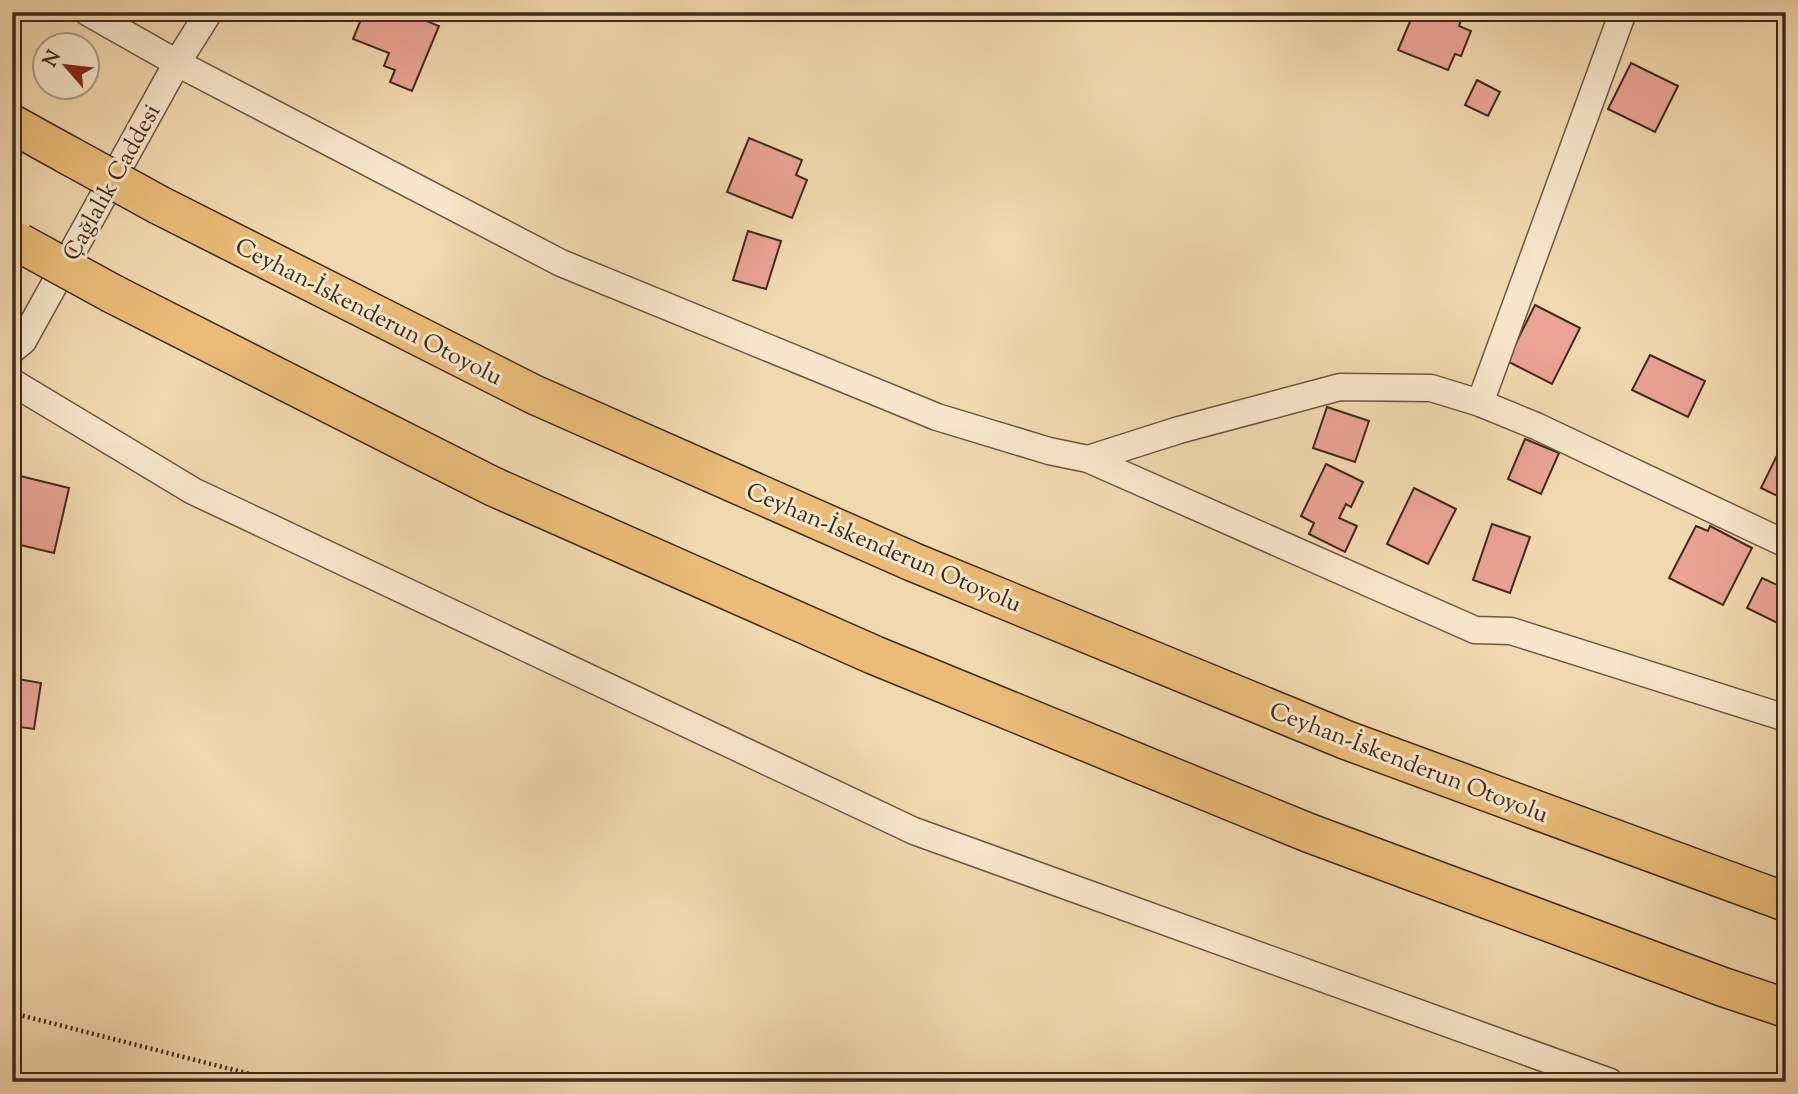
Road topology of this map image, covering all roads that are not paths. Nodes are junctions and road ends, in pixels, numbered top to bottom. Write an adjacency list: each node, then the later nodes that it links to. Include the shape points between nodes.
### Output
1 (86, 12): 4 (street)
2 (209, 12): 4 (street, Çağlalık Caddesi)
3 (1623, 12): 9 (street)
4 (177, 63): 7 (street, Çağlalık Caddesi, via 23,341); 10 (street, via 561,263 937,417)
5 (12, 124): 13 (highway, Ceyhan-İskenderun Otoyolu, bridge, via 159,205 535,395 913,562 1346,740)
6 (16, 241): 14 (highway, bridge, via 492,486 874,655 1309,834)
7 (12, 350)
8 (12, 382): 15 (street, via 193,491 914,831)
9 (1480, 403): 10 (street, via 1431,387 1340,387); 11 (street)
10 (1088, 459): 12 (street, via 1475,630 1511,631)
11 (1786, 544)
12 (1786, 718)
13 (1786, 902)
14 (1786, 1008)
15 (1610, 1082)

